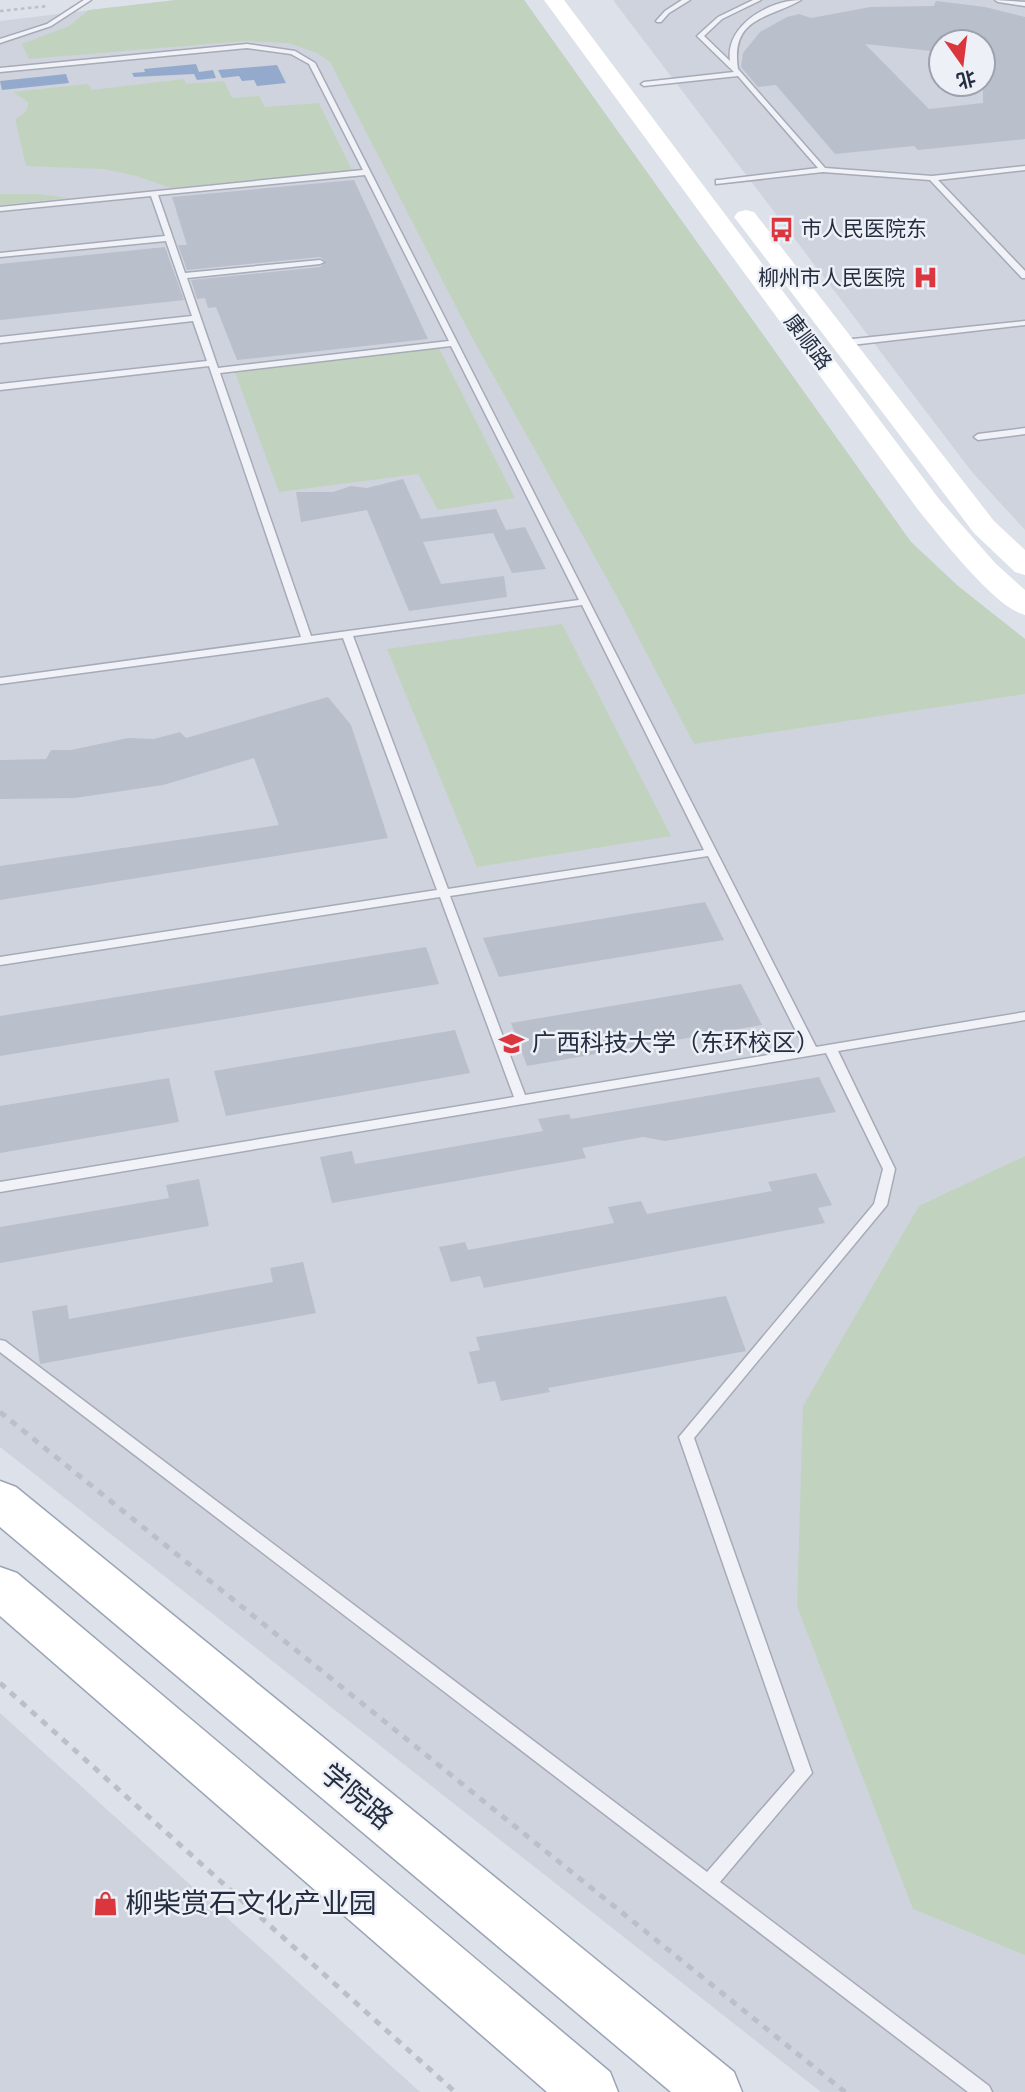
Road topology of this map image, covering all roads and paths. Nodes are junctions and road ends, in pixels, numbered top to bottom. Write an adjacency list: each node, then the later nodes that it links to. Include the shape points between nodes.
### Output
1 (88, 0): 12 (lane, via 48,25)
2 (554, 0): 39 (main road, 康顺路, via 929,505 985,569)
3 (579, 0): 15 (main road, 康顺路)
4 (687, 0): 11 (lane)
5 (758, 0): 14 (lane, via 720,19 700,36)
6 (770, 0): 10 (lane)
7 (798, 0): 10 (lane)
8 (998, 0): 9 (lane)
9 (1025, 4)
10 (783, 6): 14 (lane, via 737,33 730,54)
11 (659, 21)
12 (0, 41)
13 (0, 70): 18 (lane, via 231,47 293,52 316,69)
14 (737, 72): 15 (lane); 17 (lane)
15 (643, 84): 20 (main road, 康顺路)
16 (1025, 168): 19 (lane)
17 (823, 170): 19 (lane); 20 (lane)
18 (368, 172): 21 (lane); 31 (lane)
19 (932, 178): 27 (lane)
20 (719, 182): 32 (main road, 康顺路)
21 (154, 194): 22 (lane); 23 (lane)
22 (0, 209)
23 (169, 239): 24 (lane); 26 (lane)
24 (0, 255)
25 (320, 262): 26 (lane)
26 (182, 275): 28 (lane)
27 (1025, 276)
28 (197, 318): 30 (lane); 33 (lane)
29 (1025, 323): 32 (lane)
30 (0, 340)
31 (453, 343): 33 (lane); 38 (lane)
32 (843, 343): 37 (main road, 康顺路, via 984,527)
33 (214, 367): 34 (lane); 41 (lane)
34 (0, 387)
35 (1025, 431): 36 (lane)
36 (978, 437)
37 (1025, 566)
38 (585, 602): 40 (lane); 43 (lane)
39 (1025, 606)
40 (347, 634): 41 (lane); 44 (lane)
41 (307, 640): 42 (lane)
42 (0, 681)
43 (711, 852): 44 (lane); 48 (lane)
44 (442, 893): 45 (lane); 49 (lane)
45 (0, 961)
46 (1025, 1016): 47 (lane)
47 (830, 1048): 48 (lane); 56 (lane, via 889,1169 880,1205 686,1437 804,1773)
48 (812, 1051): 49 (lane)
49 (522, 1100): 50 (lane)
50 (0, 1187)
51 (0, 1345): 56 (lane)
52 (0, 1412): 60 (path)
53 (0, 1500): 59 (main road, 学院路)
54 (0, 1587): 58 (main road)
55 (0, 1683): 57 (path)
56 (708, 1883): 61 (lane)
57 (455, 2092)
58 (590, 2092)
59 (713, 2092)
60 (845, 2092)
61 (983, 2092)

